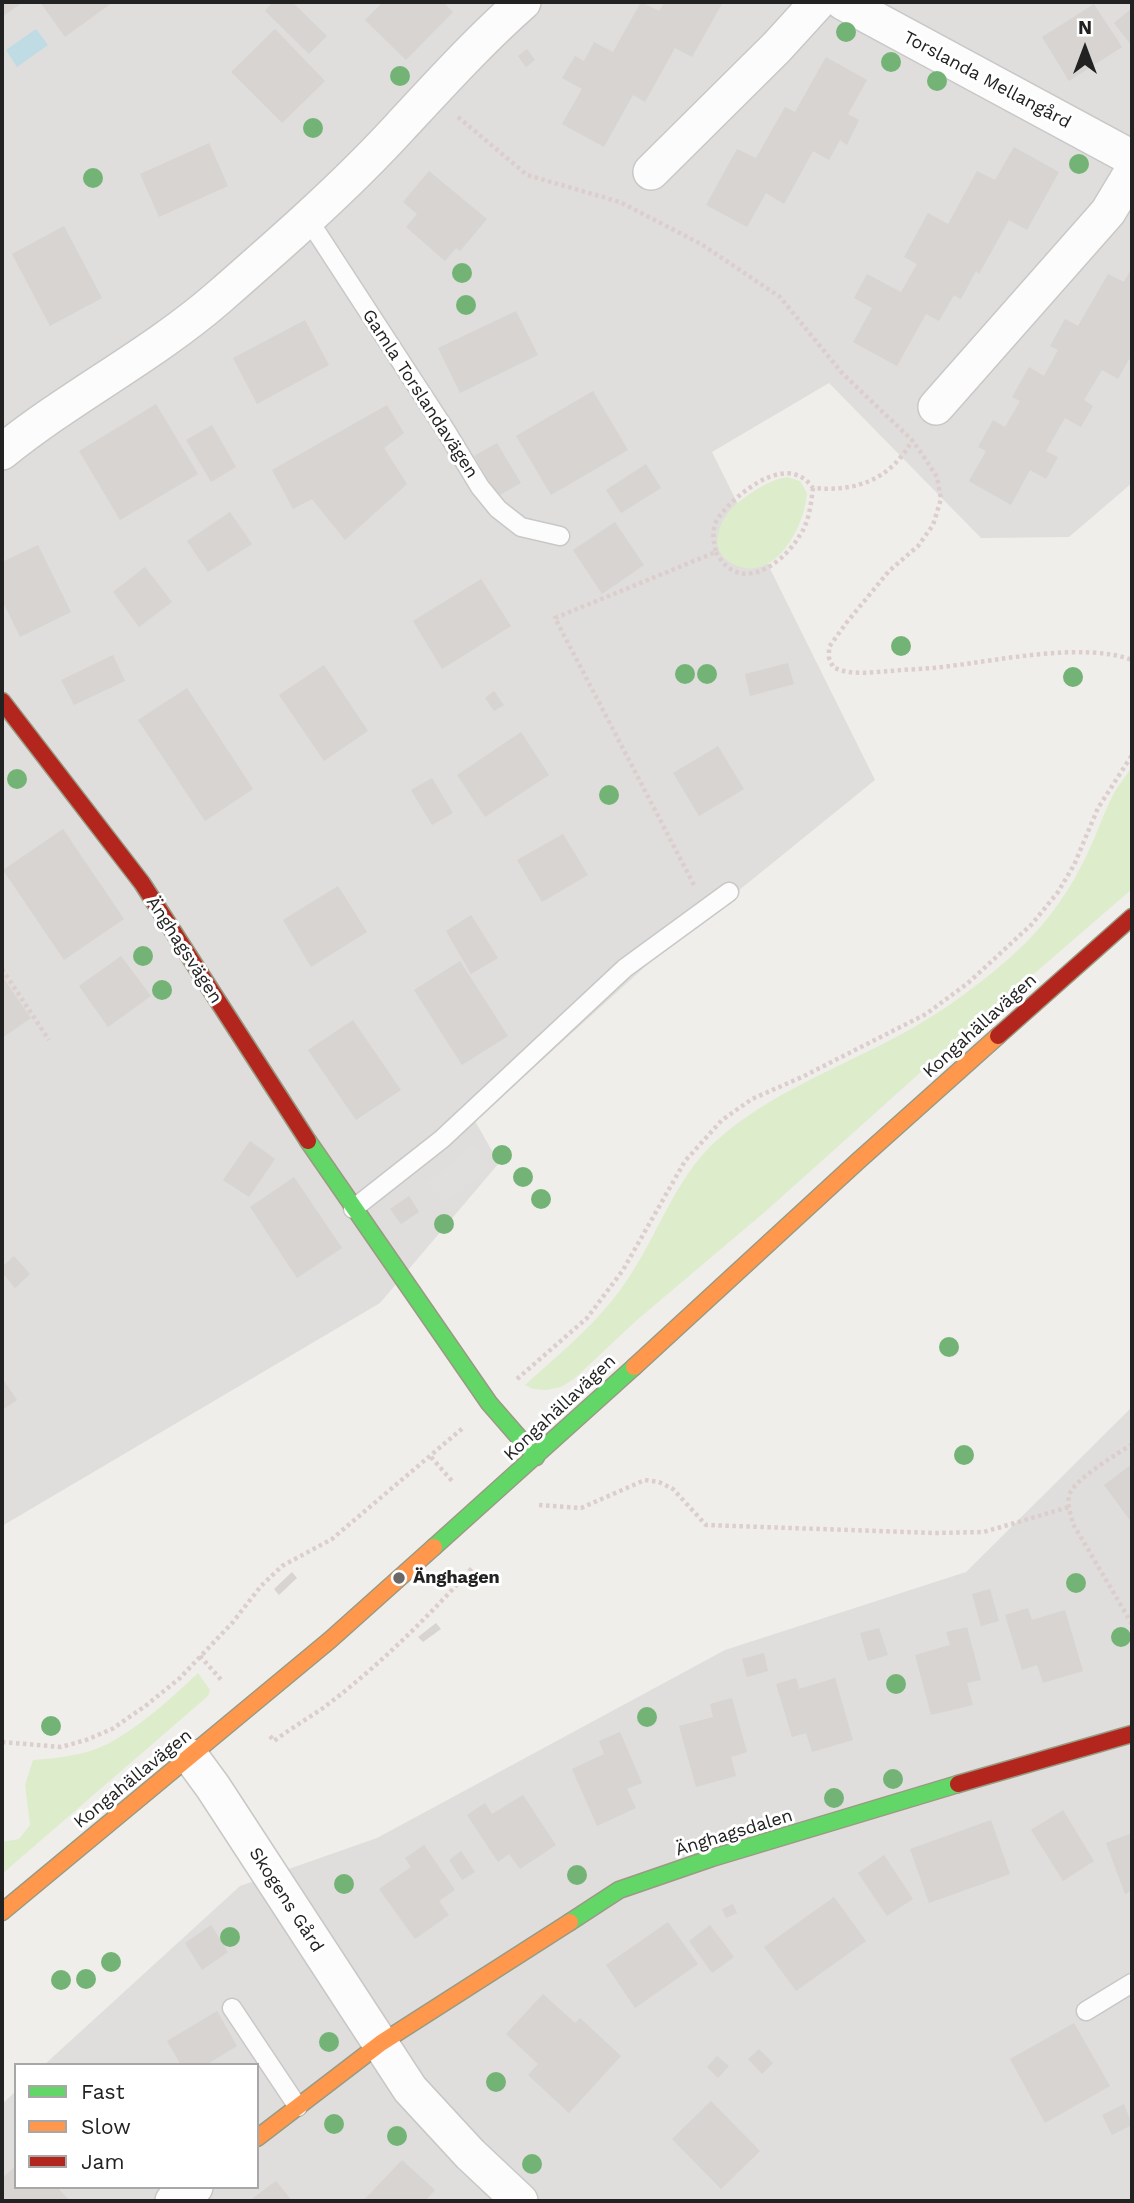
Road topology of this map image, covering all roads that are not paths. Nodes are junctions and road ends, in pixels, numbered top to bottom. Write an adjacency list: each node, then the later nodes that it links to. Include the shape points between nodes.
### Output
1 (523, 2): 7 (street, via 489,31)
2 (818, 2): 5 (street)
3 (842, 2): 4 (street, Torslanda Mellangård)
4 (1132, 158)
5 (651, 172)
6 (1132, 172): 8 (street, via 1108,212)
7 (308, 219): 9 (street, via 176,331); 10 (lane, Gamla Torslandavägen, via 480,487 521,527)
8 (936, 407)
9 (2, 452)
10 (560, 536)
11 (2, 701): 14 (street, Änghagsvägen, via 142,883)
12 (729, 892): 14 (lane, via 625,968 442,1139)
13 (1132, 917): 15 (street, Kongahällavägen)
14 (353, 1209): 15 (street, Änghagsvägen, via 489,1404)
15 (536, 1457): 17 (street, Kongahällavägen)
16 (1132, 1734): 22 (street, Änghagsdalen, via 712,1858 619,1891)
17 (191, 1757): 18 (street, Kongahällavägen); 22 (street, Skogens Gård)
18 (2, 1912)
19 (1132, 1983): 21 (lane)
20 (232, 2008): 23 (lane)
21 (1086, 2011)
22 (381, 2043): 23 (street); 27 (street, Skogens Gård, via 410,2089)
23 (298, 2106): 24 (street)
24 (259, 2136)
25 (192, 2189): 26 (street)
26 (173, 2201)
27 (520, 2201)

